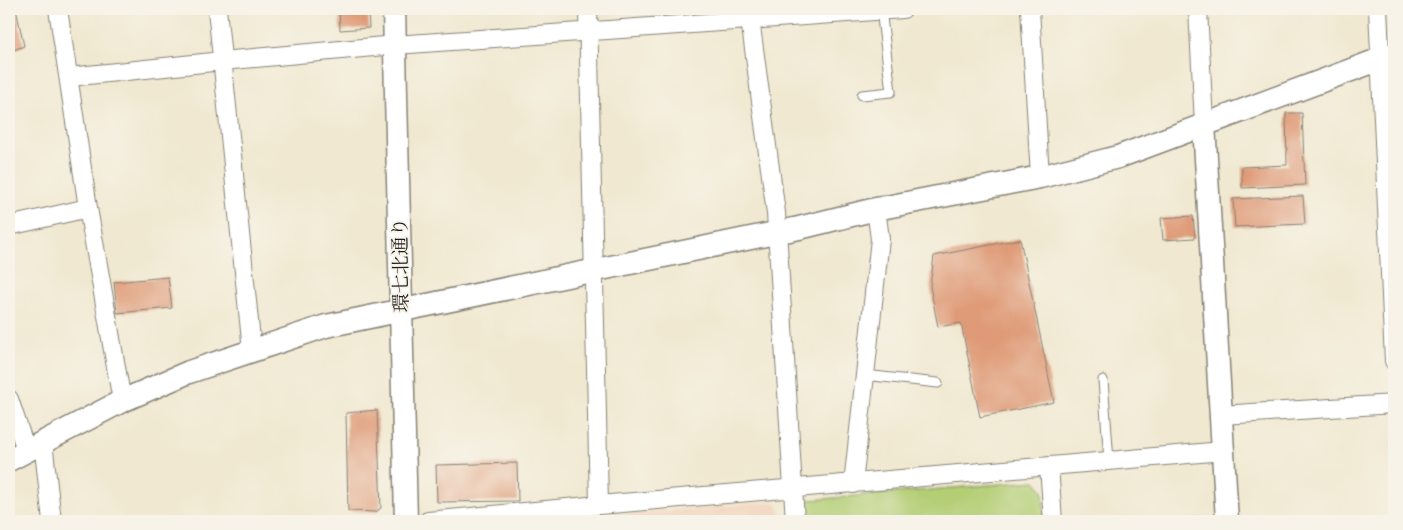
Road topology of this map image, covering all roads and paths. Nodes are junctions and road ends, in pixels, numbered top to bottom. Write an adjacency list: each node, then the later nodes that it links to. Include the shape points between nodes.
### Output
1 (58, 9): 15 (street)
2 (217, 9): 14 (street)
3 (394, 9): 12 (street, 環七北通り)
4 (588, 9): 11 (street)
5 (903, 9): 9 (street)
6 (1030, 9): 18 (street)
7 (1198, 9): 17 (street)
8 (1378, 9): 13 (street)
9 (881, 10): 10 (street); 16 (lane, via 890,92)
10 (751, 14): 11 (street); 23 (street)
11 (590, 31): 12 (street); 24 (street)
12 (395, 45): 14 (street); 25 (street, 環七北通り)
13 (1387, 57): 17 (street); 19 (street)
14 (222, 60): 15 (street); 26 (street)
15 (69, 77): 20 (street)
16 (862, 95)
17 (1204, 124): 18 (street, via 1118,156); 34 (street)
18 (1040, 177): 21 (street)
19 (1390, 206): 27 (street)
20 (88, 208): 22 (street); 32 (street)
21 (876, 210): 23 (street); 28 (street, via 880,239)
22 (9, 226)
23 (778, 232): 24 (street); 40 (street)
24 (595, 270): 25 (street); 41 (street)
25 (400, 309): 26 (street, via 326,326); 43 (street, 環七北通り)
26 (252, 350): 32 (street, via 189,372)
27 (1394, 361)
28 (864, 375): 30 (lane); 39 (street)
29 (1103, 380): 37 (lane)
30 (938, 383)
31 (9, 399): 35 (street)
32 (122, 402): 35 (street)
33 (1394, 404): 34 (street)
34 (1221, 415): 36 (street)
35 (26, 451): 42 (street)
36 (1223, 451): 37 (street); 47 (street)
37 (1109, 461): 38 (street)
38 (1050, 466): 39 (street); 46 (street)
39 (853, 484): 40 (street)
40 (793, 489): 41 (street); 45 (street)
41 (599, 505): 44 (street)
42 (52, 521)
43 (406, 521)
44 (428, 521)
45 (795, 521)
46 (1053, 521)
47 (1227, 521)

